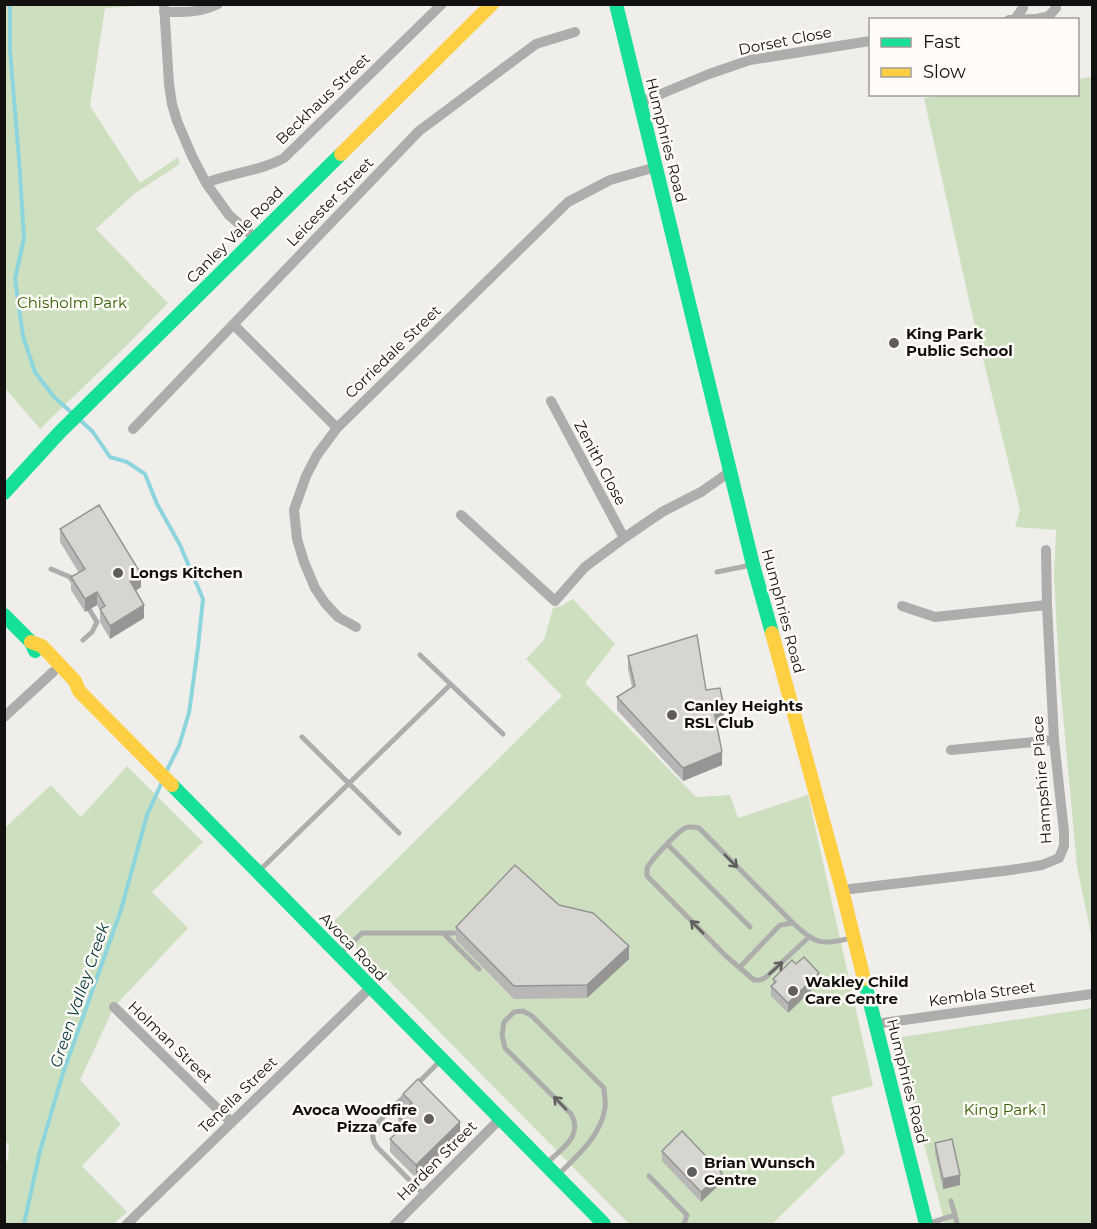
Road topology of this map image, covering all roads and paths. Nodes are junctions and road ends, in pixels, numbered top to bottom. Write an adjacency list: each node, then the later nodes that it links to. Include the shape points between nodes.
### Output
1 (218, 4): 7 (street, via 192,13)
2 (442, 4): 14 (street, Beckhaus Street, via 284,158)
3 (492, 4): 15 (main road, Canley Vale Road)
4 (616, 4): 12 (main road, Humphries Road)
5 (1023, 4): 8 (street)
6 (1055, 4): 9 (street, via 1049,16)
7 (164, 8): 14 (street, via 172,104)
8 (1013, 18)
9 (1040, 18)
10 (575, 32): 16 (street, Leicester Street, via 536,44 419,130)
11 (869, 41): 12 (street, Dorset Close, via 750,60)
12 (639, 103): 13 (main road, Humphries Road)
13 (656, 167): 18 (street, Corriedale Street, via 610,180 568,202); 20 (main road, Humphries Road)
14 (206, 183): 15 (street, via 229,215)
15 (255, 238): 21 (main road, Canley Vale Road)
16 (234, 325): 18 (street); 19 (street, Leicester Street)
17 (550, 401): 23 (street, Zenith Close)
18 (337, 428): 33 (street, Corriedale Street, via 317,455 294,510 297,539 315,588 338,617)
19 (133, 429)
20 (731, 471): 23 (street); 25 (main road, Humphries Road)
21 (4, 493)
22 (461, 515): 23 (street, via 555,600 585,567)
23 (624, 538)
24 (1046, 550): 29 (street, Hampshire Place)
25 (753, 565): 27 (lane); 49 (main road, Humphries Road)
26 (51, 569): 28 (lane, via 70,577)
27 (717, 572)
28 (77, 587)
29 (1047, 605): 30 (street, via 935,617); 43 (street, Hampshire Place)
30 (902, 606)
31 (89, 609): 34 (lane, via 97,622)
32 (4, 615): 35 (main road, Avoca Road)
33 (356, 627)
34 (83, 640)
35 (31, 642): 37 (main road, Avoca Road, via 36,654); 39 (main road, Avoca Road, via 42,646)
36 (420, 655): 38 (lane)
37 (53, 672): 39 (main road, Avoca Road, via 68,687); 40 (street)
38 (450, 685): 41 (lane); 45 (lane)
39 (80, 691): 48 (main road, Avoca Road)
40 (4, 717)
41 (502, 734)
42 (302, 737): 45 (lane)
43 (1054, 740): 44 (street); 49 (street, Hampshire Place, via 1064,832 1059,858 1011,870)
44 (951, 750)
45 (349, 784): 46 (lane); 48 (lane)
46 (399, 833)
47 (668, 844): 50 (lane, one-way to 50, via 687,827 699,828); 51 (lane); 57 (lane, one-way to 47, via 647,876 649,864)
48 (257, 872): 56 (main road, Avoca Road)
49 (842, 890): 55 (main road, Humphries Road)
50 (793, 923): 54 (lane); 57 (lane, via 780,925)
51 (750, 927)
52 (443, 933): 53 (lane); 56 (lane, via 362,933); 58 (lane)
53 (454, 933)
54 (809, 937): 55 (lane, via 831,943); 57 (lane, one-way to 54, via 754,980 765,978)
55 (854, 938): 62 (main road, Humphries Road)
56 (339, 955): 59 (main road, Avoca Road)
57 (740, 967)
58 (479, 969)
59 (370, 988): 63 (main road, Avoca Road); 67 (street, Tenella Street)
60 (1092, 994): 62 (street, Kembla Street)
61 (114, 1007): 67 (street, Holman Street)
62 (875, 1024): 78 (main road, Humphries Road)
63 (442, 1060): 64 (lane); 66 (main road, Avoca Road)
64 (415, 1086)
65 (407, 1094): 71 (lane, via 377,1124 373,1141)
66 (500, 1119): 68 (main road, Avoca Road); 71 (street, Harden Street)
67 (231, 1122): 74 (street, Tenella Street)
68 (545, 1165): 69 (main road, Avoca Road); 69 (lane, one-way to 69, via 573,1137 575,1121 505,1048 504,1022 514,1012 532,1016 604,1088 605,1107 598,1129)
69 (557, 1176): 76 (main road, Avoca Road)
70 (649, 1176): 77 (lane, via 687,1215)
71 (424, 1196): 75 (street, Harden Street)
72 (951, 1201): 73 (lane)
73 (955, 1215): 78 (lane); 79 (lane)
74 (127, 1224)
75 (395, 1224)
76 (604, 1224)
77 (684, 1224)
78 (926, 1224)
79 (957, 1224)

